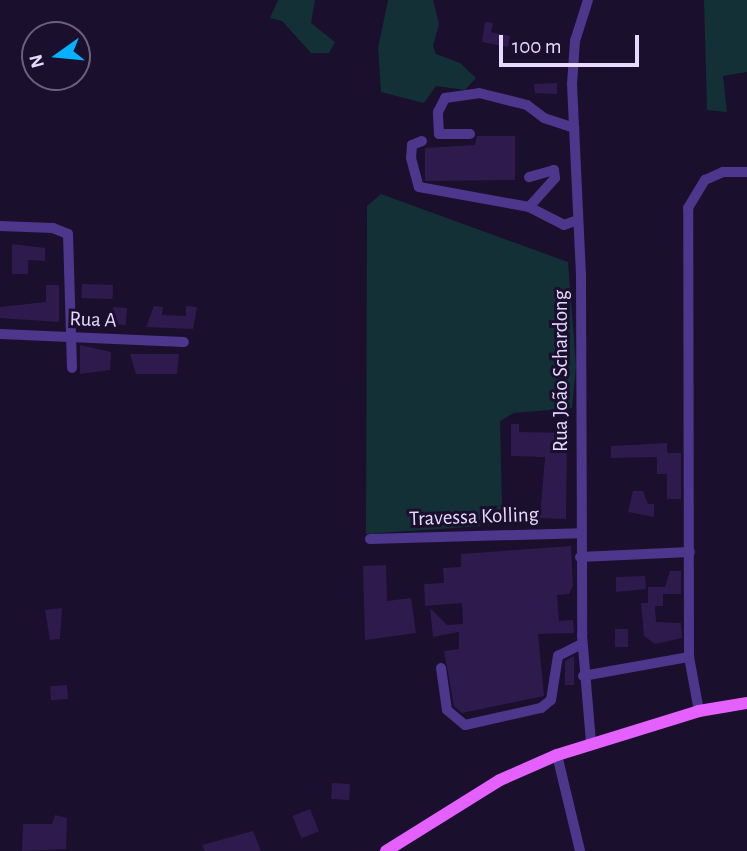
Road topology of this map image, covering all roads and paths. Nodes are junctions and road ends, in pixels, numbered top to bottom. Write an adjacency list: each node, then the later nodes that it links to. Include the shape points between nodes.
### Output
1 (588, 0): 2 (street, Rua João Schardong, via 575,41)
2 (574, 128): 3 (street, via 544,118 527,105 479,93 445,98 438,111 439,134); 8 (street, Rua João Schardong)
3 (470, 134)
4 (422, 141): 7 (street, via 412,145 411,158 419,187)
5 (747, 172): 16 (street, via 723,172 705,180 688,208)
6 (529, 177): 7 (street, via 554,170 555,178)
7 (528, 207): 8 (street, via 564,225)
8 (578, 220): 14 (street, Rua João Schardong)
9 (0, 226): 11 (street, via 53,228 68,234)
10 (0, 334): 11 (street, Rua A)
11 (72, 339): 12 (street, Rua A); 13 (street)
12 (184, 342)
13 (72, 368)
14 (580, 533): 15 (street, Travessa Kolling); 17 (street, Rua João Schardong)
15 (370, 539)
16 (690, 552): 17 (street); 19 (street)
17 (580, 557): 18 (street, Rua João Schardong)
18 (582, 644): 20 (street, via 558,656 551,699 541,708 465,725 455,722 447,710); 21 (street, Rua João Schardong)
19 (689, 657): 21 (street); 23 (street)
20 (441, 667)
21 (583, 676): 24 (street, Rua João Schardong)
22 (747, 703): 23 (main road)
23 (699, 710): 24 (main road)
24 (591, 743): 25 (main road)
25 (557, 755): 26 (main road, via 500,780); 27 (street)
26 (386, 851)
27 (580, 851)

